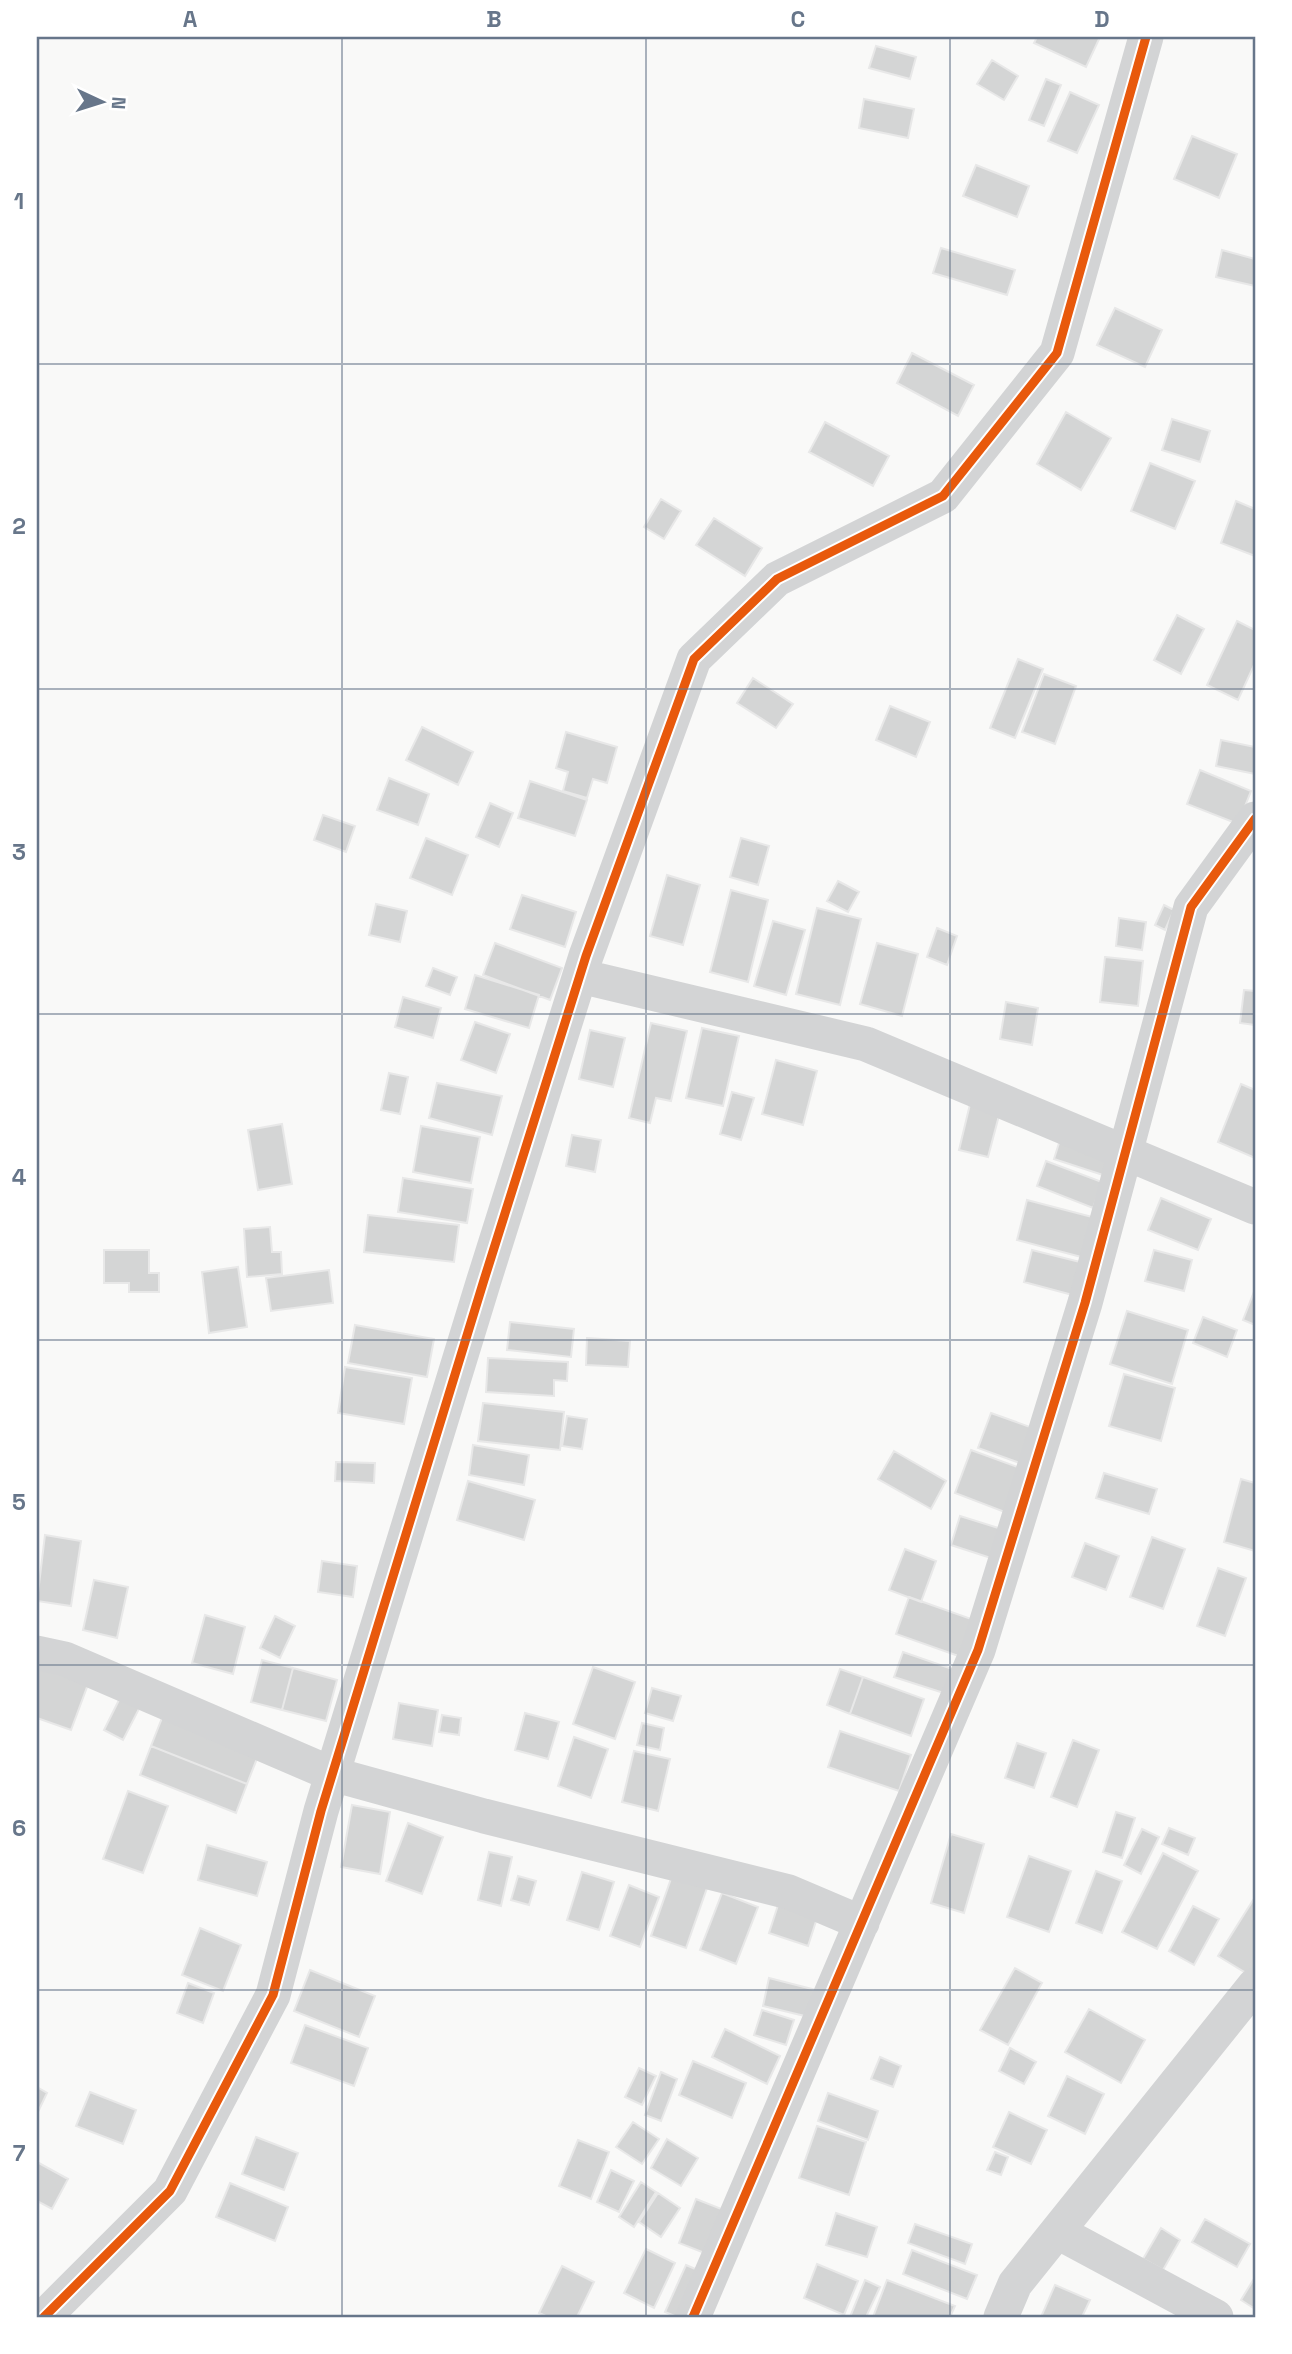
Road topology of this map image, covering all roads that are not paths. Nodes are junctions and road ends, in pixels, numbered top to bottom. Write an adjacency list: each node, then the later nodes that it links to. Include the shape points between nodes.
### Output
1 (1146, 37): 3 (street, via 1057,353 943,496 777,579 694,659)
2 (1255, 819): 4 (street, via 1191,907)
3 (580, 976): 4 (street, via 866,1044); 7 (street)
4 (1126, 1154): 5 (street); 8 (street, via 978,1650)
5 (1255, 1208)
6 (37, 1653): 7 (street, via 65,1660)
7 (332, 1774): 8 (street, via 789,1892); 11 (street, via 273,1995 170,2190)
8 (862, 1923): 12 (street)
9 (1255, 1985): 10 (street)
10 (1058, 2232): 13 (street, via 1016,2284); 14 (street)
11 (44, 2317)
12 (693, 2317)
13 (1001, 2317)
14 (1216, 2317)

